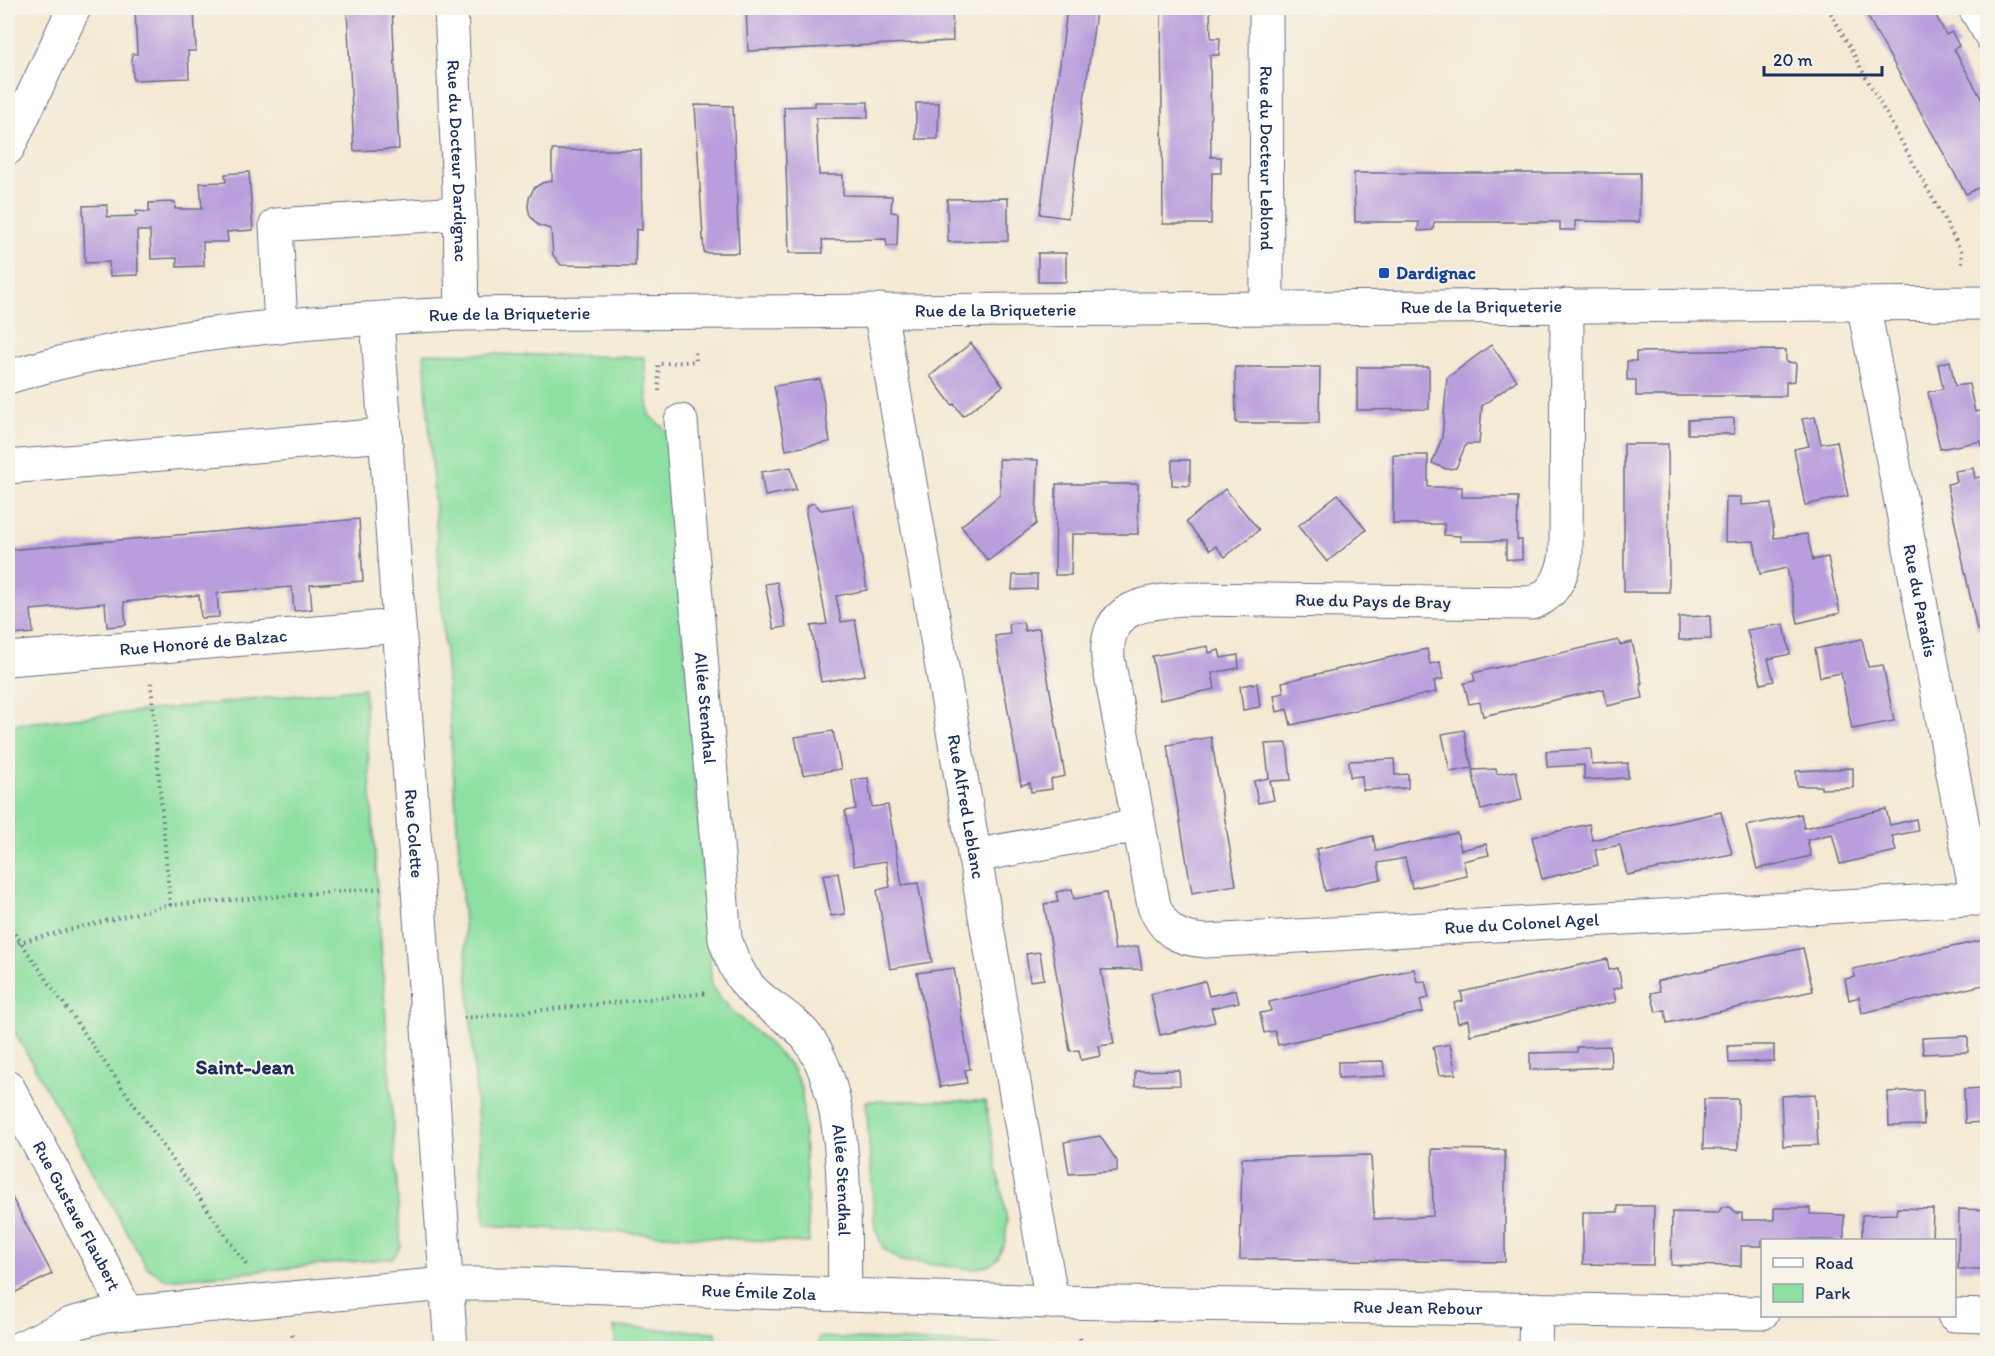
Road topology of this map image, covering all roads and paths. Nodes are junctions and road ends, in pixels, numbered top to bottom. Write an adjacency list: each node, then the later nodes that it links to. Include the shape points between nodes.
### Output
1 (74, 8): 7 (street)
2 (452, 8): 8 (street, Rue du Docteur Dardignac)
3 (1266, 8): 12 (street, Rue du Docteur Leblond)
4 (1828, 8): 9 (path, via 1961,250)
5 (1968, 8): 6 (lane)
6 (1988, 42)
7 (8, 148)
8 (460, 213): 14 (street, Rue du Docteur Dardignac); 16 (street, via 276,225)
9 (1975, 302): 10 (street, Rue de la Briqueterie)
10 (1863, 303): 11 (street, Rue de la Briqueterie); 29 (street, Rue du Paradis)
11 (1567, 305): 12 (street, Rue de la Briqueterie); 26 (street, Rue du Pays de Bray, via 1566,555 1555,586 1531,603 1181,599 1129,610 1113,626 1107,644)
12 (1267, 307): 13 (street, Rue de la Briqueterie)
13 (880, 310): 14 (street, Rue de la Briqueterie); 27 (street, Rue Alfred Leblanc)
14 (462, 314): 15 (street, Rue de la Briqueterie)
15 (377, 319): 16 (street, Rue de la Briqueterie); 21 (street, Rue Colette)
16 (281, 327): 18 (street, Rue de la Briqueterie, via 128,348)
17 (695, 345): 19 (path, via 696,362 658,364)
18 (8, 377)
19 (659, 393)
20 (681, 421): 34 (street, Allée Stendhal, via 722,916 731,958)
21 (386, 435): 22 (street); 23 (street, Rue Colette)
22 (8, 467)
23 (399, 626): 24 (street, Rue Honoré de Balzac); 28 (street, Rue Colette)
24 (148, 648): 25 (street, Rue Honoré de Balzac); 30 (path)
25 (8, 659)
26 (1139, 825): 27 (street); 29 (street, Rue du Colonel Agel, via 1159,918 1167,928 1191,940)
27 (974, 856): 40 (street, Rue Alfred Leblanc)
28 (418, 885): 30 (path); 35 (street, Rue Colette)
29 (1982, 898)
30 (170, 905): 32 (path)
31 (8, 924): 32 (path)
32 (20, 942): 33 (path); 39 (path, via 247,1266)
33 (8, 949)
34 (750, 988): 35 (path); 38 (street, Allée Stendhal, via 810,1041 828,1077 839,1131 843,1179)
35 (427, 1021): 37 (street, Rue Colette)
36 (8, 1087): 42 (street, Rue Gustave Flaubert)
37 (446, 1284): 38 (street, Rue Émile Zola); 39 (street, Rue Émile Zola); 49 (street, Rue Colette)
38 (845, 1295): 40 (street, Rue Émile Zola)
39 (259, 1301): 42 (street, Rue Émile Zola)
40 (1062, 1302): 41 (street, Rue Jean Rebour)
41 (1536, 1309): 43 (street, Rue Jean Rebour); 50 (street)
42 (126, 1312): 47 (street, Rue Émile Zola, via 71,1324)
43 (1761, 1312)
44 (1956, 1315): 45 (street)
45 (1988, 1316)
46 (290, 1331): 48 (path)
47 (20, 1348)
48 (297, 1348)
49 (451, 1348)
50 (1536, 1348)

